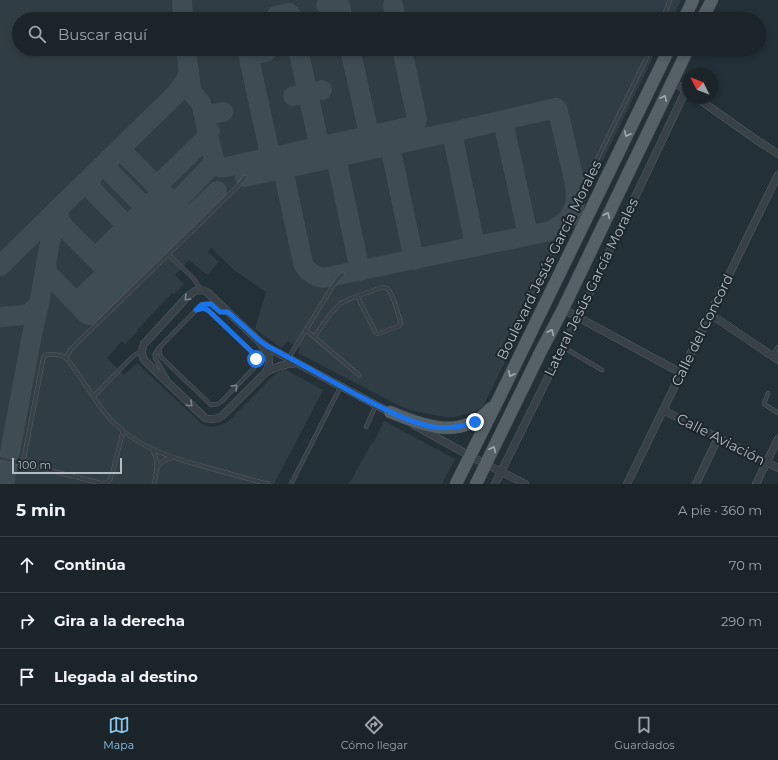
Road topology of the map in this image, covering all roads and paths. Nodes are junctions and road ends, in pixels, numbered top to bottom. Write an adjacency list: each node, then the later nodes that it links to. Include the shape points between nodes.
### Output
1 (670, 0): 4 (lane)
2 (694, 0): 3 (main road, via 702,6); 5 (main road)
3 (710, 4)
4 (666, 12)
5 (688, 12)
6 (648, 56): 16 (lane, via 584,186)
7 (666, 56): 18 (main road, Boulevard Jesús García Morales, one-way to 18)
8 (684, 56): 9 (main road)
9 (672, 81): 10 (street); 22 (main road, one-way to 9)
10 (682, 88)
11 (682, 101): 26 (street, Lateral Jesús García Morales)
12 (706, 104): 13 (street)
13 (778, 154)
14 (778, 176): 25 (street, Calle del Concord)
15 (245, 177): 17 (lane)
16 (576, 195)
17 (169, 254): 20 (lane, via 194,279); 34 (lane, via 71,350)
18 (565, 263): 22 (main road, via 556,300 556,304); 45 (main road, Boulevard Jesús García Morales, one-way to 45)
19 (343, 274): 27 (lane)
20 (201, 290): 24 (street, via 207,292); 33 (street, one-way to 33, via 188,296 144,344)
21 (357, 296): 21 (lane, via 382,288 388,289 401,323 399,326 376,333); 28 (lane, via 336,307)
22 (563, 309): 26 (street); 60 (main road, one-way to 22)
23 (196, 310): 24 (lane, via 201,305 211,304 220,312); 32 (lane); 32 (lane, one-way to 23, via 161,357 211,404 218,404 254,368 255,356 209,311 204,308)
24 (228, 312): 29 (street)
25 (710, 314): 35 (street); 39 (street, Calle del Concord)
26 (578, 317): 30 (street, Lateral Jesús García Morales); 39 (street)
27 (306, 330): 28 (lane); 36 (lane)
28 (314, 337): 40 (lane)
29 (260, 341): 36 (street); 38 (street, via 270,358)
30 (563, 347): 37 (lane); 63 (street, Lateral Jesús García Morales)
31 (778, 347): 35 (lane)
32 (159, 348): 42 (lane, via 156,358)
33 (141, 351): 42 (street, via 145,361); 44 (lane)
34 (66, 358): 44 (lane); 59 (lane, via 49,354 43,357)
35 (775, 358)
36 (288, 361): 38 (street); 41 (street, via 298,363)
37 (602, 370)
38 (266, 372): 42 (street, one-way to 38, via 205,418 217,419)
39 (681, 373): 47 (street, Calle del Concord)
40 (359, 375)
41 (341, 386): 46 (street); 66 (lane)
42 (172, 387)
43 (768, 393): 49 (lane, via 764,404)
44 (94, 396): 51 (lane, via 110,419)
45 (500, 396): 48 (main road, via 475,422 453,428 419,423); 55 (main road, Boulevard Jesús García Morales)
46 (376, 405): 48 (street); 50 (lane)
47 (664, 410): 52 (street, Calle Aviación); 71 (street, Calle del Concord)
48 (390, 412): 55 (street)
49 (778, 413)
50 (366, 427)
51 (123, 431): 54 (lane); 59 (lane, via 113,471 106,483)
52 (718, 438): 58 (street, Calle Aviación); 72 (street)
53 (778, 439): 58 (street)
54 (152, 449): 57 (lane); 61 (lane, via 156,456)
55 (470, 456): 60 (street); 67 (main road, Boulevard Jesús García Morales)
56 (0, 458): 59 (lane)
57 (173, 458): 61 (lane, via 163,461); 65 (lane)
58 (766, 462): 62 (street, Calle Aviación); 73 (street)
59 (23, 463)
60 (486, 464): 63 (street); 68 (main road)
61 (157, 468): 64 (lane)
62 (778, 468)
63 (501, 471): 69 (street, Lateral Jesús García Morales); 70 (street)
64 (154, 484)
65 (268, 484)
66 (291, 484)
67 (456, 484)
68 (476, 484)
69 (495, 484)
70 (525, 484)
71 (627, 484)
72 (696, 484)
73 (756, 484)

